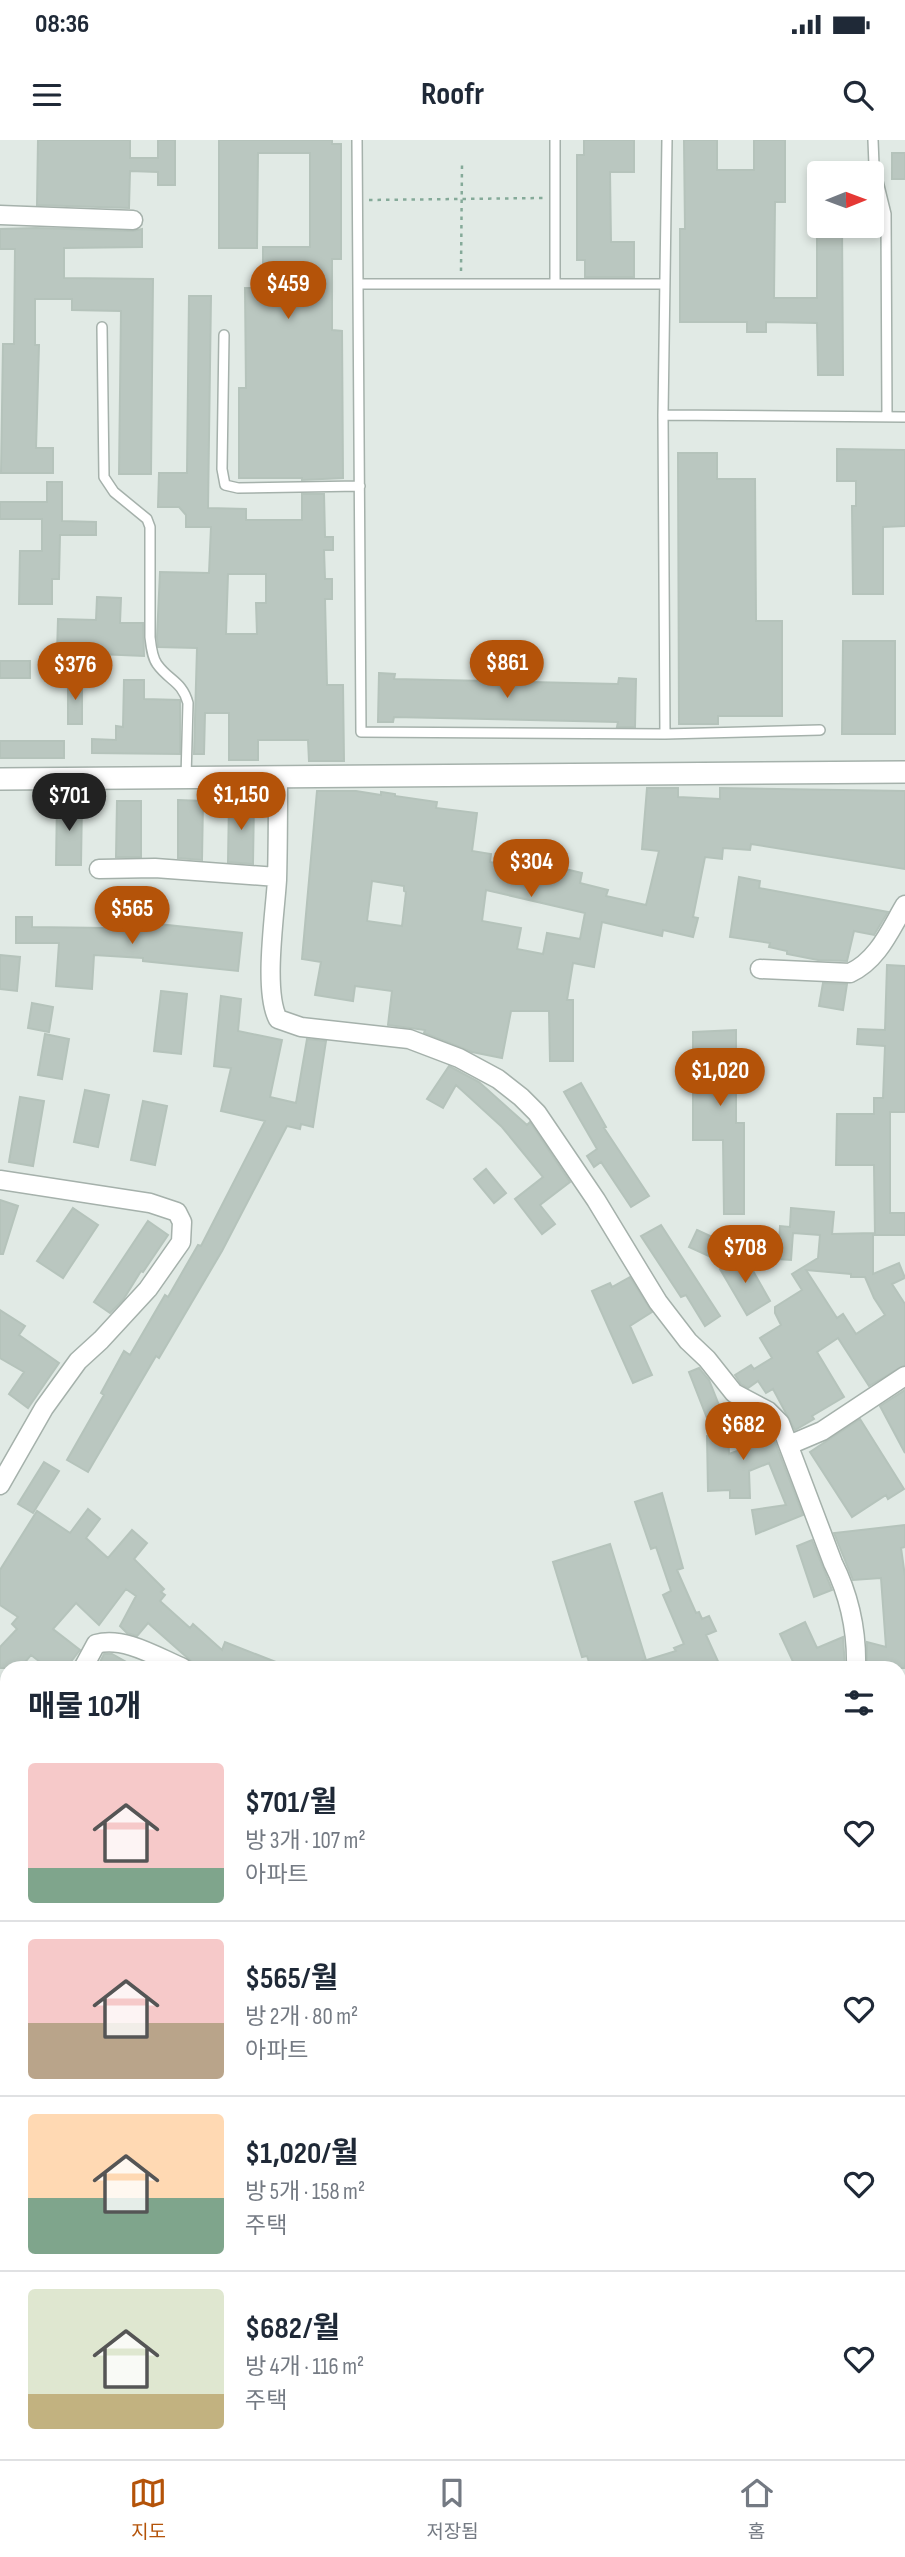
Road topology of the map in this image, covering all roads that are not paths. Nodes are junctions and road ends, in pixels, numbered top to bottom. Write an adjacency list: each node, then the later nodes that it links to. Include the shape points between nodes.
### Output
1 (357, 140): 7 (lane)
2 (555, 140): 8 (lane)
3 (667, 140): 9 (lane)
4 (873, 140): 13 (lane, via 886,214)
5 (0, 215): 6 (street)
6 (133, 220)
7 (360, 284): 8 (lane); 15 (lane)
8 (555, 284): 9 (lane)
9 (664, 284): 12 (lane)
10 (102, 327): 20 (lane, via 104,477 150,527 150,637 158,665 186,694)
11 (224, 335): 15 (lane, via 225,485)
12 (663, 415): 13 (lane); 17 (lane)
13 (887, 417): 14 (lane)
14 (905, 417)
15 (360, 486): 17 (lane, via 361,732)
16 (820, 730): 17 (lane)
17 (665, 734)
18 (905, 772): 19 (street)
19 (278, 776): 20 (street); 23 (street)
20 (186, 778): 21 (street)
21 (0, 779)
22 (99, 869): 23 (street, via 155,868)
23 (277, 877): 28 (street, via 271,985 272,1009 278,1019 302,1027 426,1044 498,1079 521,1097 596,1200 688,1342 734,1393 780,1423)
24 (905, 905): 25 (street, via 875,955 850,973)
25 (760, 969)
26 (0, 1180): 29 (street, via 150,1203 177,1212 183,1222 181,1242 148,1289 78,1361 44,1408)
27 (905, 1376): 28 (street, via 822,1431)
28 (789, 1445): 32 (street, via 844,1584 857,1642)
29 (0, 1485)
30 (87, 1661): 31 (street, via 96,1644 107,1640)
31 (166, 1661)
32 (856, 1661)

